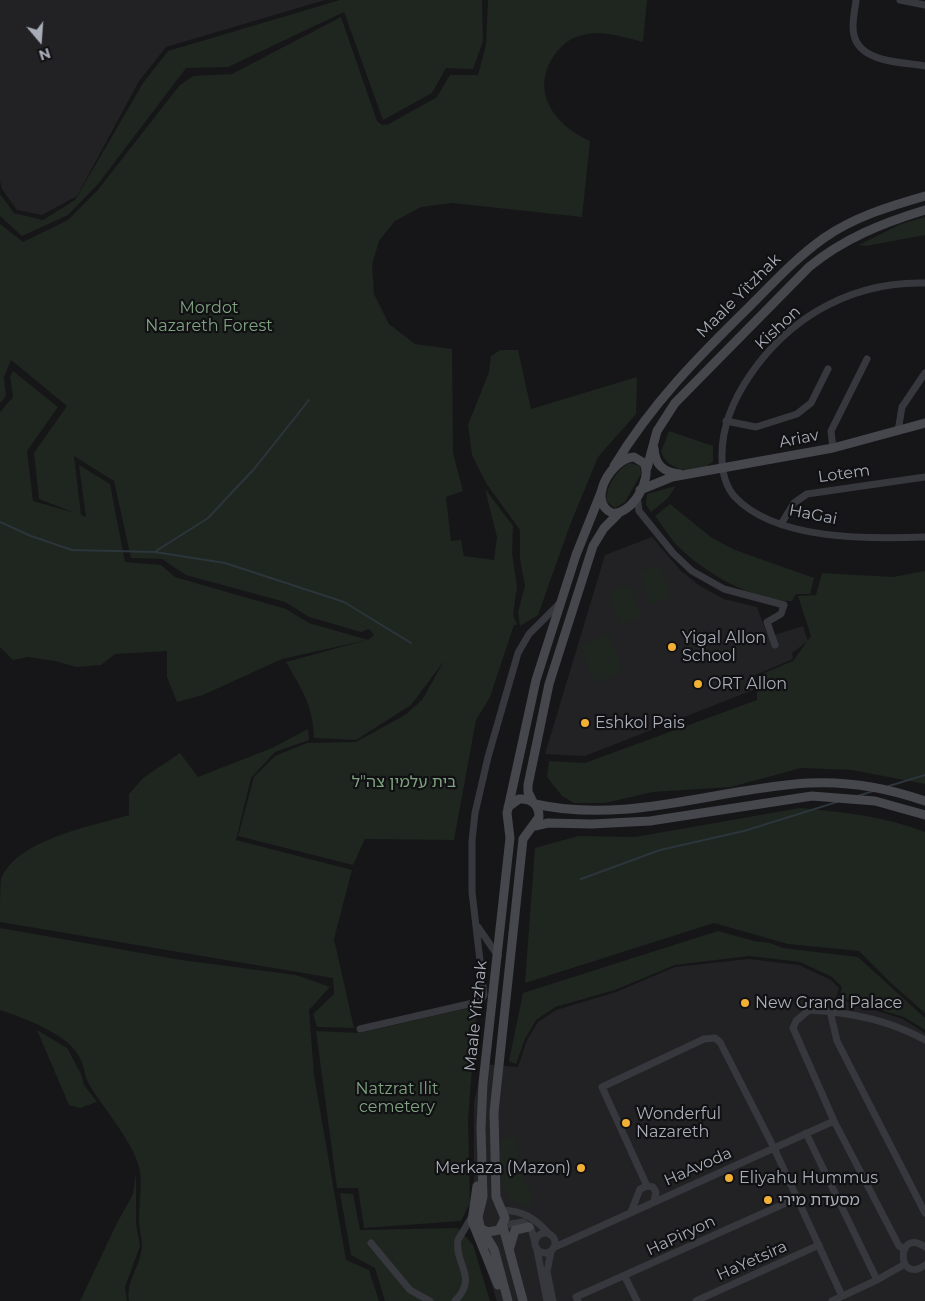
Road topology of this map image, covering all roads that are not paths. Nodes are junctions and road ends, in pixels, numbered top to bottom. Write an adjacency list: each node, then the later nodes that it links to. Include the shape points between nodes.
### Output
1 (856, 0): 4 (street, via 853,28 860,47 871,56)
2 (900, 0): 3 (street)
3 (925, 5)
4 (925, 66)
5 (925, 196): 16 (main road, Maale Yitzhak, via 850,223 800,257 673,384)
6 (925, 210): 14 (main road, Maale Yitzhak, via 856,235 809,268 684,393 665,417)
7 (925, 283): 11 (street, Kishon, via 889,285 857,293 804,320 764,358)
8 (867, 359): 15 (street, via 831,431)
9 (828, 369): 11 (street, via 811,403 797,414 756,427)
10 (925, 373): 13 (street, via 902,407)
11 (726, 421): 17 (street, Kishon, via 722,437)
12 (925, 423): 13 (main road, Ariav)
13 (898, 431): 15 (main road, Ariav)
14 (653, 443): 18 (main road, Maale Yitzhak); 19 (main road, via 659,466 671,473)
15 (833, 448): 17 (main road, Ariav)
16 (614, 466): 18 (main road, via 621,460 634,457 641,459); 22 (main road, Maale Yitzhak)
17 (722, 468): 19 (main road, Ariav); 26 (street, HaGai, via 726,484 736,497)
18 (647, 470): 21 (main road, via 657,476); 23 (main road, Maale Yitzhak)
19 (688, 475): 21 (main road, Ariav)
20 (925, 476): 26 (street, Lotem, via 807,494 794,503)
21 (678, 477): 23 (main road, via 647,485)
22 (602, 490): 24 (main road, via 600,500 604,508 612,513); 28 (main road)
23 (638, 492): 24 (main road); 25 (street, via 637,506)
24 (621, 513): 25 (street, via 636,513); 31 (main road, via 604,528 593,546 549,684 528,785)
25 (646, 520): 29 (street, via 673,553 700,576 742,596 784,606 781,614 767,622)
26 (781, 524): 27 (street, HaGai, via 840,535)
27 (925, 537)
28 (561, 603): 32 (main road, via 536,680); 36 (street, via 522,643 497,725 474,813 471,865)
29 (775, 645)
30 (925, 801): 31 (main road, via 878,788 827,783 789,785 630,809 562,810)
31 (534, 803): 32 (main road, via 519,799); 35 (main road, via 539,817)
32 (508, 808): 34 (main road)
33 (925, 815): 35 (main road, via 875,801 812,796 650,821 548,823)
34 (509, 823): 35 (main road, via 516,829); 37 (main road, Maale Yitzhak)
35 (532, 827): 47 (main road, Maale Yitzhak, via 523,839 496,1085 494,1162 496,1196)
36 (475, 922): 37 (street); 39 (street, via 485,983 481,1000)
37 (498, 956): 50 (main road, Maale Yitzhak, via 484,1072 481,1128 483,1198)
38 (830, 1011): 40 (street, via 894,1026); 41 (street, via 809,1010 793,1028); 49 (street, via 837,1041)
39 (360, 1029)
40 (925, 1040)
41 (834, 1121): 42 (street, HaAvoda); 63 (street, via 899,1246)
42 (806, 1133): 43 (street, HaAvoda); 69 (street)
43 (774, 1148): 44 (street, via 720,1042 711,1037 704,1039 602,1087); 45 (street); 46 (street, HaAvoda)
44 (647, 1186): 46 (street, via 656,1192); 48 (street, via 640,1189)
45 (797, 1198): 61 (street); 68 (street, HaPiryon)
46 (654, 1202): 48 (street, HaAvoda)
47 (501, 1209): 50 (main road, via 490,1205); 51 (main road, via 505,1218); 54 (street, via 520,1211 540,1223)
48 (631, 1212): 55 (street, HaAvoda)
49 (925, 1213)
50 (476, 1214): 53 (main road); 56 (street); 57 (main road, via 475,1229)
51 (503, 1226): 52 (street, via 519,1222); 53 (main road, via 495,1232); 65 (main road)
52 (530, 1227): 58 (street); 65 (main road, via 519,1228 512,1234)
53 (484, 1230): 75 (main road, via 494,1249)
54 (550, 1234): 55 (street, HaAvoda, via 561,1238); 58 (street, via 539,1235); 62 (street, via 555,1240)
55 (573, 1237): 62 (street, HaAvoda)
56 (460, 1238): 57 (street, via 468,1234); 73 (street, via 457,1245 464,1267 465,1288)
57 (482, 1241): 74 (main road)
58 (535, 1242): 64 (street)
59 (371, 1243): 72 (street, via 410,1290)
60 (924, 1244): 63 (street, via 915,1243)
61 (819, 1245): 70 (street); 80 (street, HaYetsira)
62 (553, 1249): 64 (street, via 543,1254); 78 (street, via 547,1272)
63 (904, 1249): 66 (street)
64 (537, 1250): 77 (street)
65 (510, 1255): 76 (main road)
66 (905, 1264): 67 (street, via 916,1269); 69 (street)
67 (925, 1265)
68 (625, 1277): 71 (street, HaPiryon); 79 (street)
69 (877, 1280): 70 (street)
70 (842, 1296): 81 (street)
71 (577, 1299)
72 (430, 1301)
73 (455, 1301)
74 (504, 1301)
75 (508, 1301)
76 (523, 1301)
77 (547, 1301)
78 (553, 1301)
79 (637, 1301)
80 (696, 1301)
81 (832, 1301)

